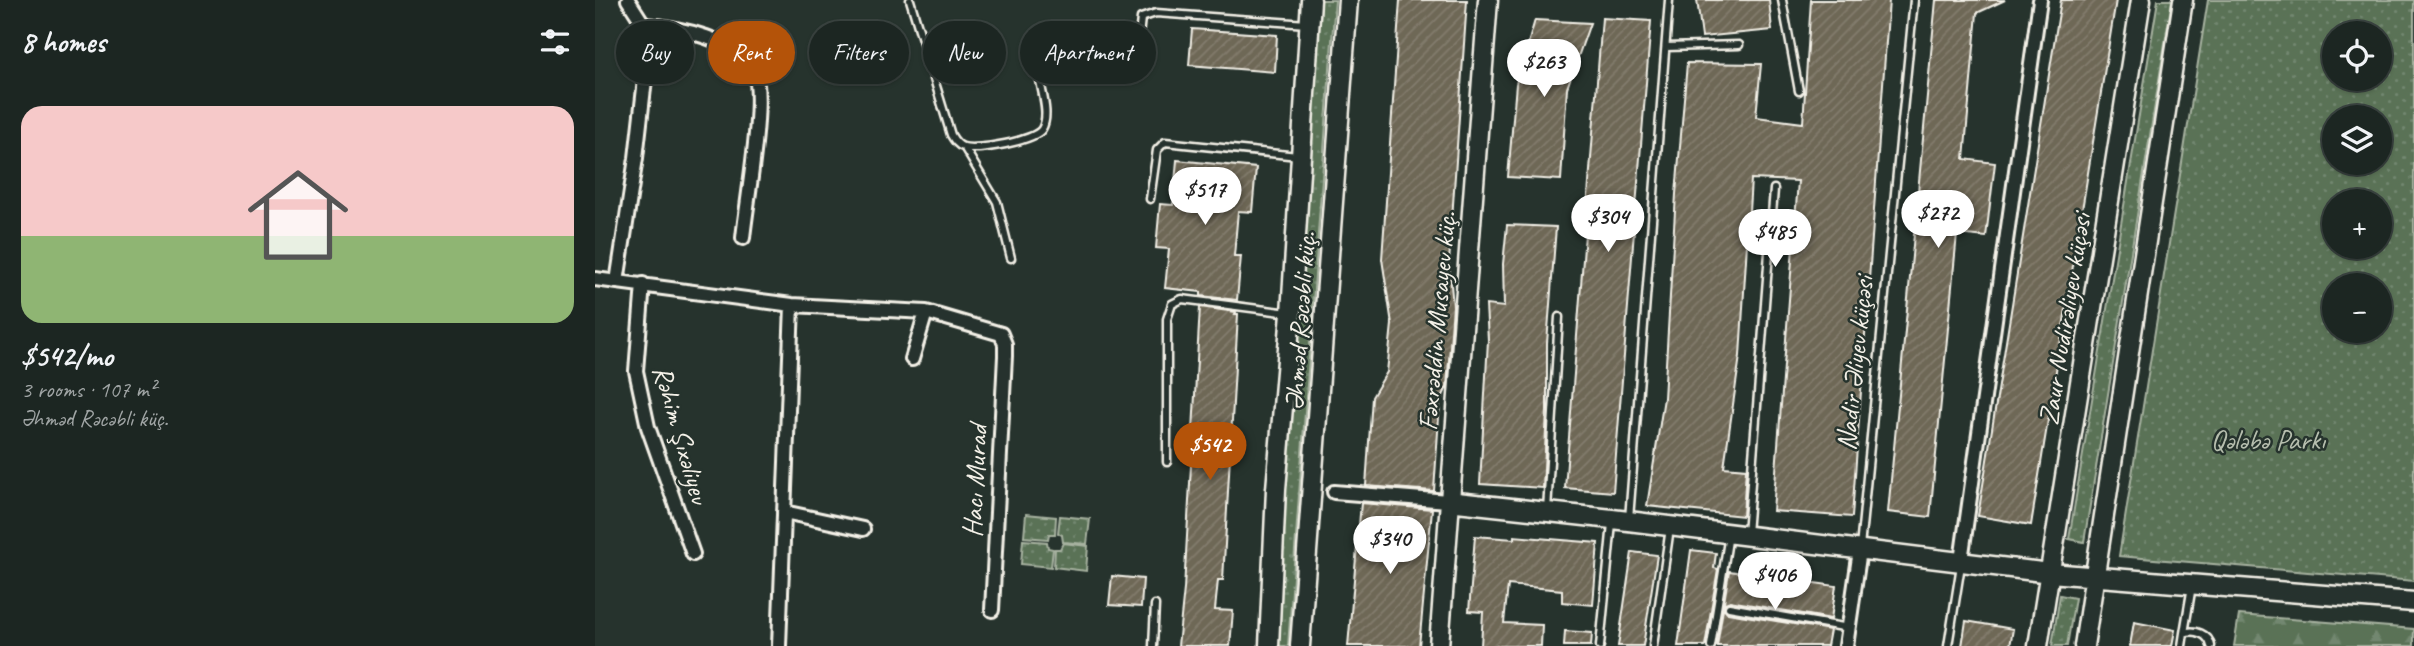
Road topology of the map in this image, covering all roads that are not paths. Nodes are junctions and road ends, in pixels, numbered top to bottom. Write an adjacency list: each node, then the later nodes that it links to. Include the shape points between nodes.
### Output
1 (628, 0): 12 (street)
2 (910, 0): 21 (lane, via 951,135)
3 (1311, 0): 14 (street, Əhməd Rəcəbli küç.)
4 (1348, 0): 60 (street, Əhməd Rəcəbli küç.)
5 (1488, 0): 37 (street, Fəxrəddin Musayev küç.)
6 (1669, 0): 17 (lane)
7 (1782, 0): 20 (lane)
8 (1914, 0): 45 (lane, Nadir Əliyev küçəsi)
9 (2040, 0): 47 (street)
10 (2141, 0): 48 (street, Zaur Nudirəliyev küçəsi)
11 (2183, 0): 49 (street)
12 (642, 21)
13 (1141, 21): 14 (lane, via 1156,13)
14 (1309, 24): 22 (street, Əhməd Rəcəbli küç.)
15 (694, 35): 25 (street, via 742,54 755,73 759,97)
16 (1739, 45): 17 (lane)
17 (1666, 47): 40 (lane)
18 (644, 84): 28 (street)
19 (1041, 84): 21 (lane, via 1046,116 1033,138)
20 (1799, 91)
21 (964, 147): 26 (lane, via 997,202)
22 (1300, 156): 24 (lane, via 1165,142 1157,150); 32 (street, Əhməd Rəcəbli küç.)
23 (1774, 189): 44 (lane)
24 (1150, 199)
25 (743, 238)
26 (1011, 258)
27 (595, 279): 28 (street)
28 (617, 282): 29 (street)
29 (643, 284): 30 (street); 46 (street, Rəhim Şıxəliyev, via 636,371 648,426)
30 (792, 305): 31 (street); 38 (street)
31 (926, 312): 34 (street); 54 (street, Hacı Murad, via 1001,334 1005,344)
32 (1291, 313): 35 (lane, via 1182,299 1172,304 1167,320); 59 (street, Əhməd Rəcəbli küç.)
33 (1559, 317): 39 (lane)
34 (912, 359)
35 (1167, 462)
36 (1334, 492): 37 (street)
37 (1448, 501): 39 (street); 61 (street, Fəxrəddin Musayev küç.)
38 (784, 512): 42 (street); 57 (street)
39 (1547, 512): 40 (street)
40 (1621, 520): 41 (street); 62 (lane)
41 (1670, 526): 43 (street); 63 (lane)
42 (863, 529)
43 (1729, 534): 44 (street); 64 (lane)
44 (1747, 536): 45 (street)
45 (1860, 550): 47 (street); 55 (street, Nadir Əliyev küçəsi)
46 (693, 554)
47 (1961, 561): 48 (street); 66 (lane)
48 (2050, 573): 49 (street); 67 (street, Zaur Nudirəliyev küçəsi)
49 (2095, 577): 50 (street); 68 (street)
50 (2192, 586): 51 (street); 56 (lane)
51 (2414, 602)
52 (1155, 605): 58 (lane)
53 (1729, 607): 55 (lane)
54 (992, 610)
55 (1849, 628): 65 (street, Nadir Əliyev küçəsi)
56 (2184, 632): 69 (lane); 70 (lane, via 2200,633)
57 (779, 646)
58 (1153, 646)
59 (1269, 646)
60 (1300, 646)
61 (1439, 646)
62 (1599, 646)
63 (1654, 646)
64 (1711, 646)
65 (1846, 646)
66 (1948, 646)
67 (2038, 646)
68 (2084, 646)
69 (2182, 646)
70 (2211, 646)

